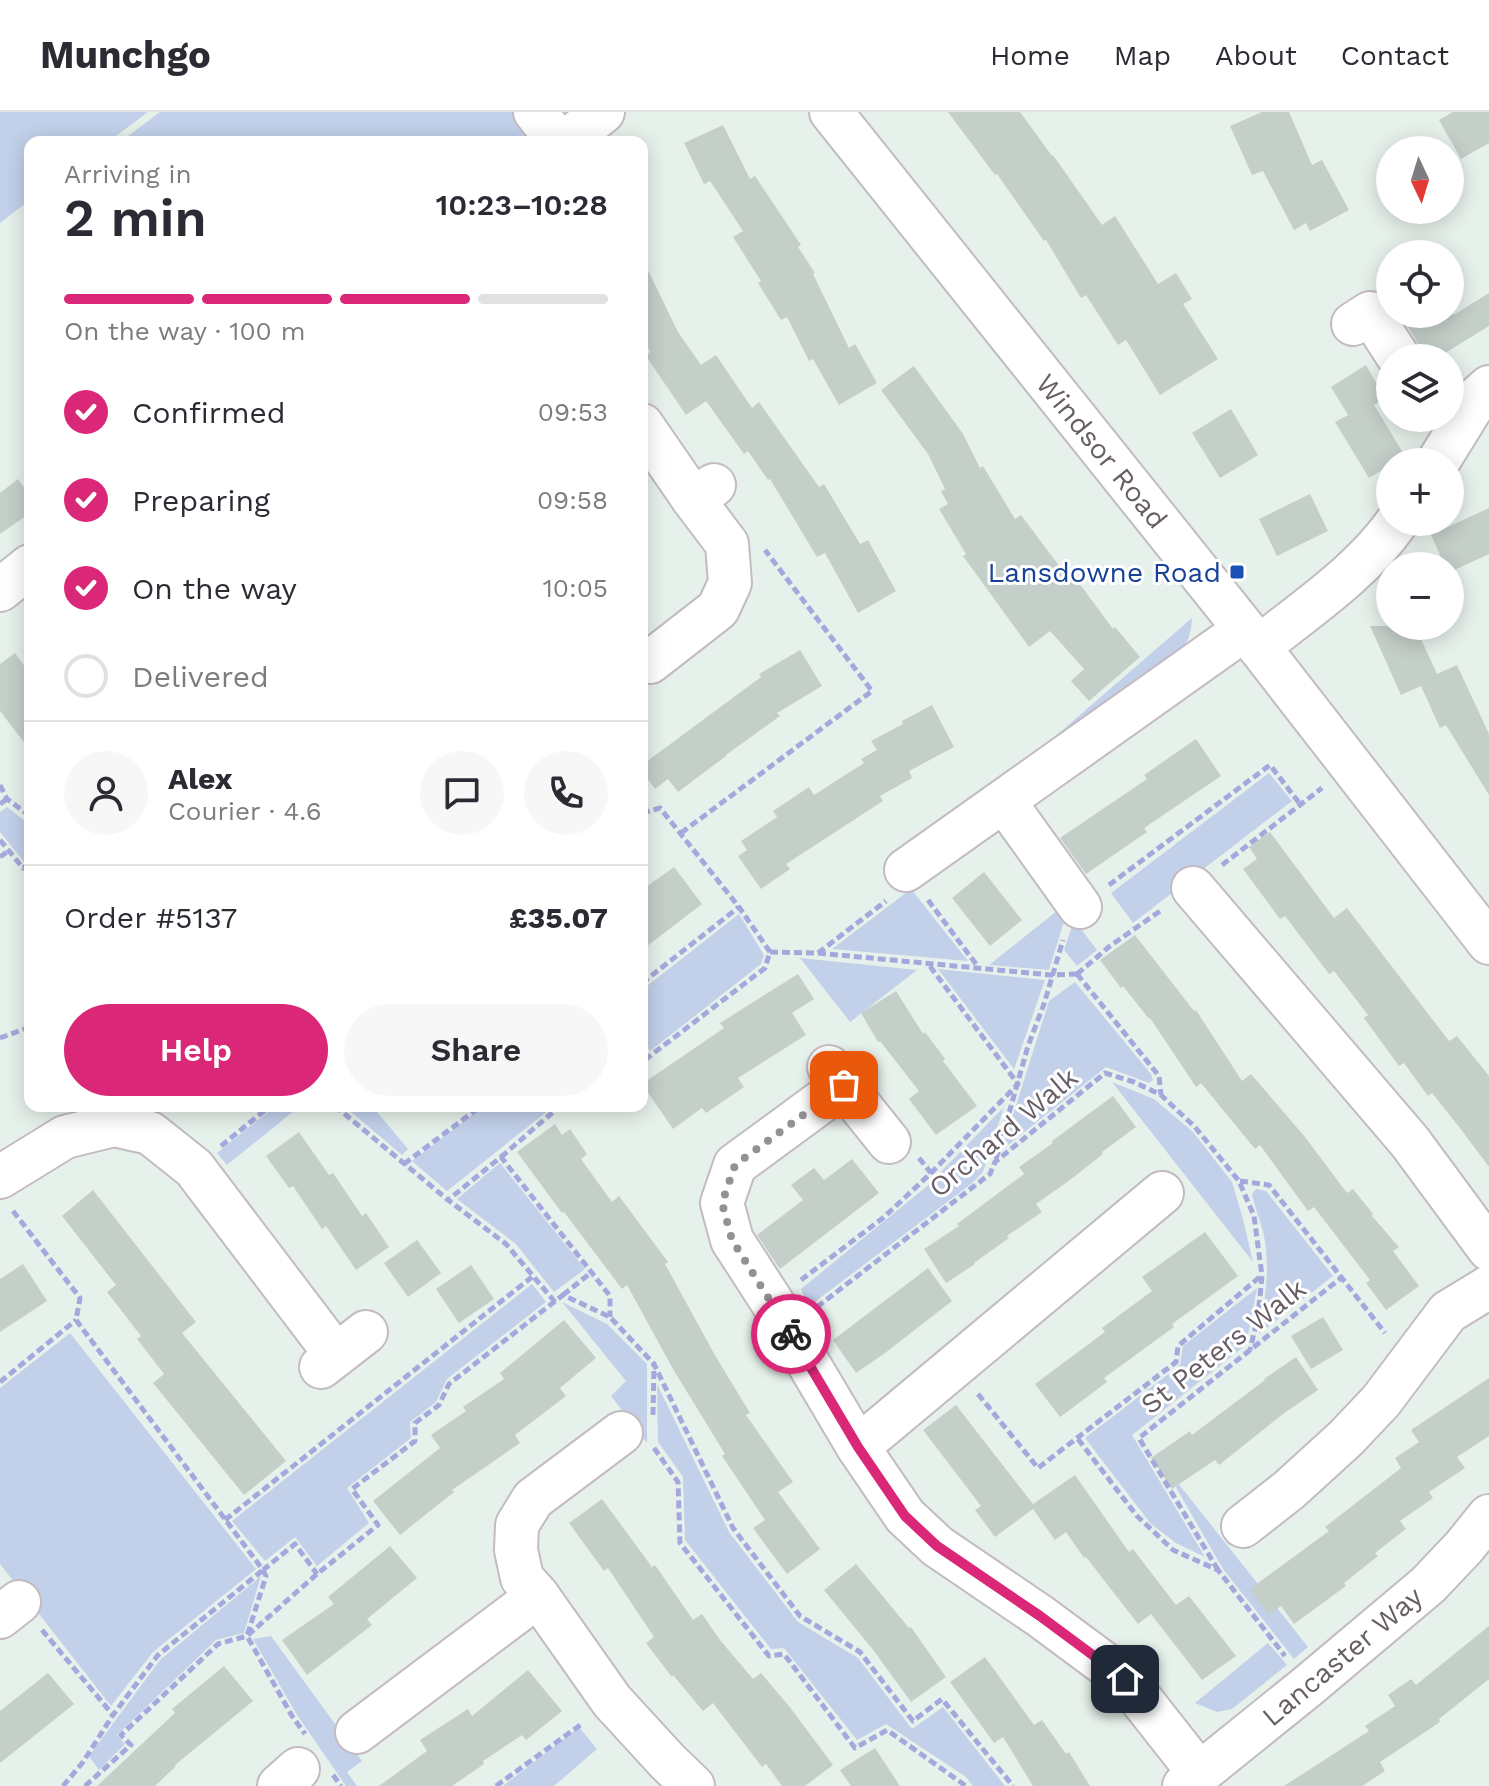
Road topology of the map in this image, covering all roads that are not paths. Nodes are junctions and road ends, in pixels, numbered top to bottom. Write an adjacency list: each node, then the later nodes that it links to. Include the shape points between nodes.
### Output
1 (535, 112): 4 (street)
2 (603, 112): 5 (street)
3 (831, 112): 14 (street, Windsor Road)
4 (554, 136)
5 (573, 136)
6 (1353, 324): 7 (street, via 1370,313)
7 (1390, 344)
8 (1489, 387): 9 (street)
9 (1464, 412)
10 (648, 432): 15 (street, via 703,492 727,544 730,583 718,609)
11 (1387, 536): 14 (street, via 1343,579)
12 (24, 571): 13 (street)
13 (0, 590)
14 (1252, 639): 16 (street); 20 (street, Windsor Road)
15 (650, 662)
16 (1004, 801): 17 (street); 19 (street)
17 (910, 875)
18 (1193, 888): 24 (street, via 1274,968)
19 (1072, 922)
20 (1489, 943)
21 (889, 1142): 28 (street, via 836,1076 735,1165 722,1203 732,1240)
22 (4, 1191): 26 (street, via 65,1137 114,1125 150,1133 194,1168)
23 (1162, 1193): 28 (street)
24 (1489, 1249)
25 (1489, 1287): 30 (street, via 1448,1312 1346,1438)
26 (341, 1351)
27 (642, 1433): 31 (street, via 533,1499 517,1525 516,1550 522,1578)
28 (858, 1447): 33 (street, via 905,1516 937,1546 1125,1679)
29 (1489, 1516): 33 (street, Lancaster Way, via 1428,1585)
30 (1243, 1526)
31 (538, 1596): 32 (street); 34 (street, via 612,1701)
32 (357, 1732)
33 (1191, 1779)
34 (693, 1786)

